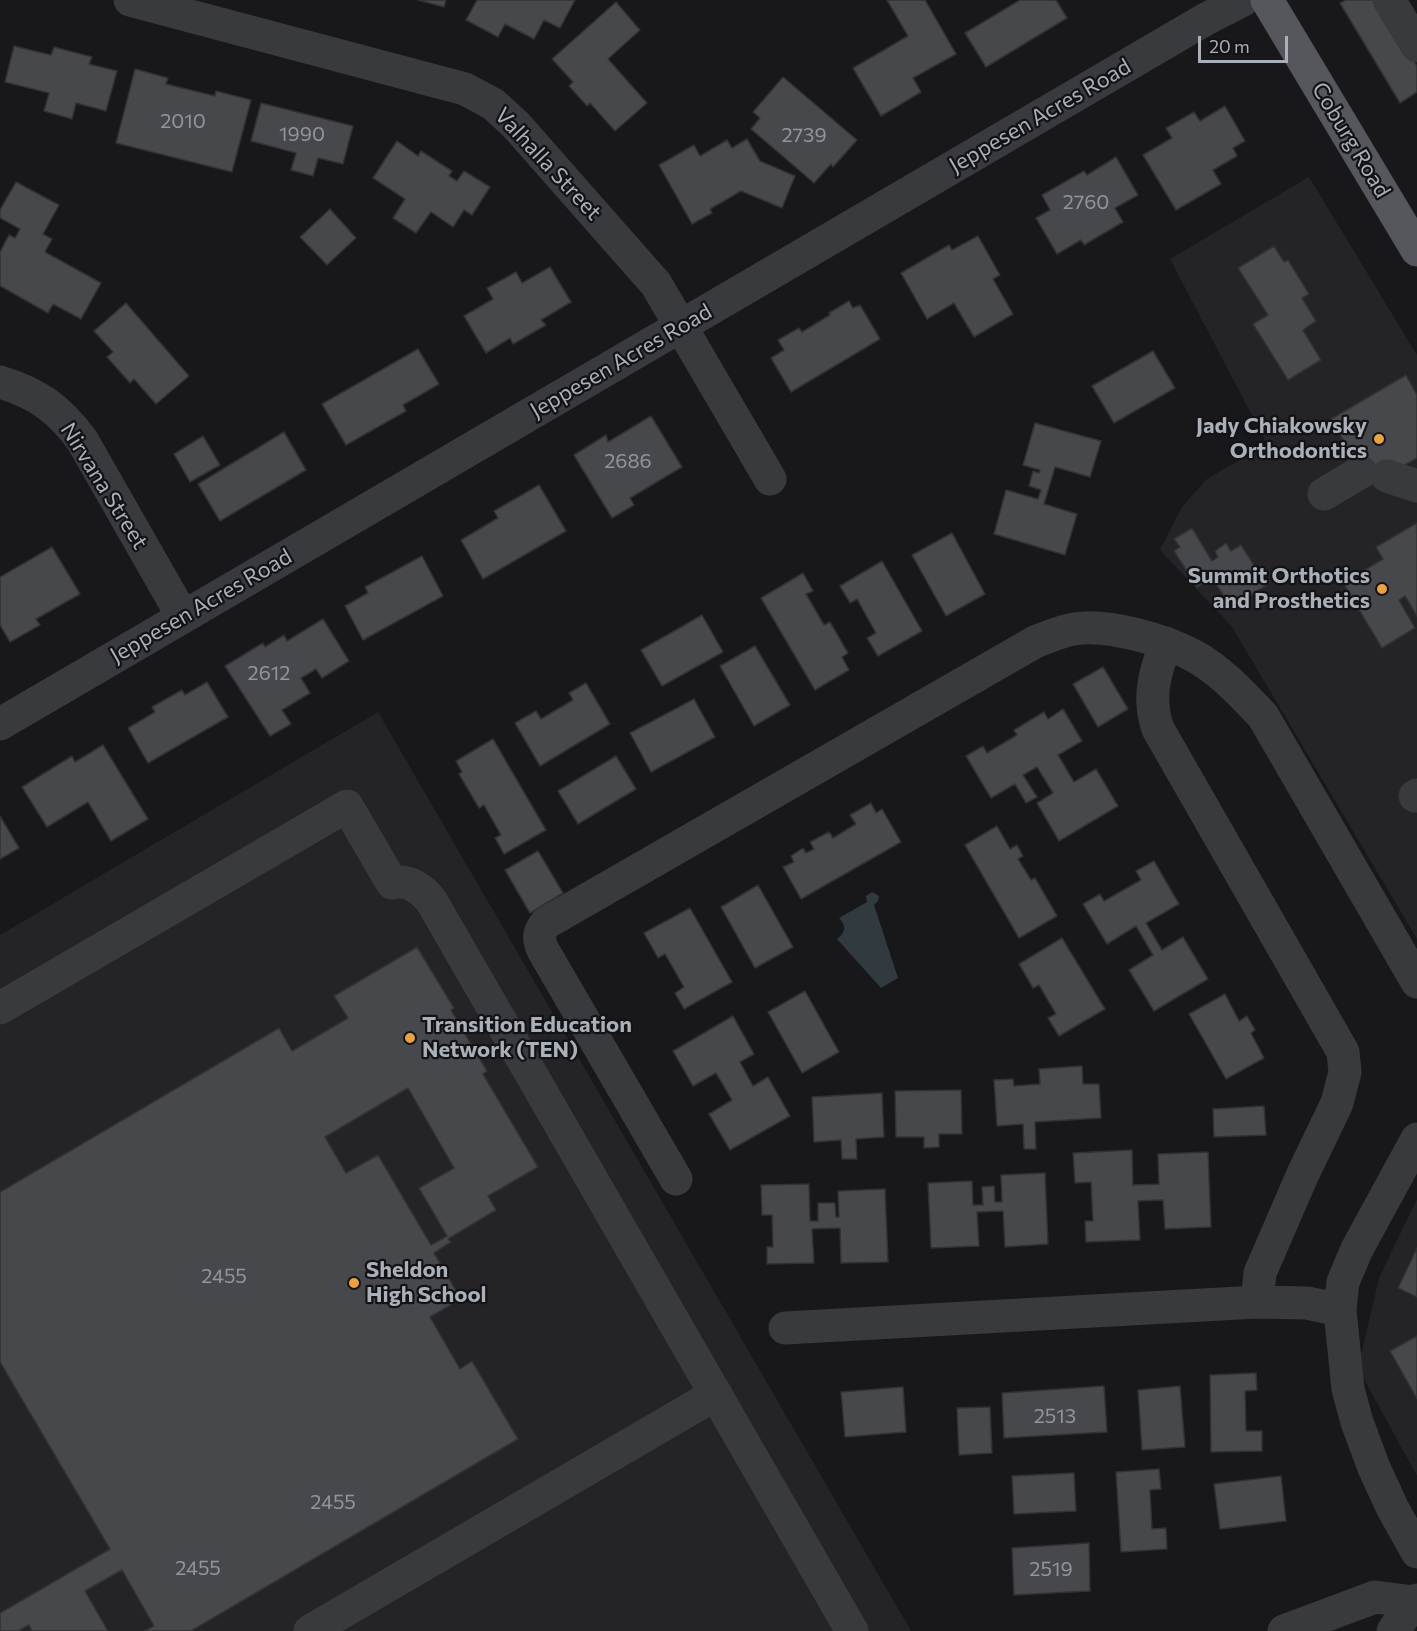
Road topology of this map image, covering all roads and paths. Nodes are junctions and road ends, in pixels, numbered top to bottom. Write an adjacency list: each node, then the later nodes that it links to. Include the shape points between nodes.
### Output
1 (130, 0): 7 (street, Valhalla Street, via 480,95 516,125 651,278)
2 (1242, 0): 7 (street, Jeppesen Acres Road)
3 (1267, 0): 6 (main road, Coburg Road)
4 (1389, 0): 5 (street)
5 (1417, 46)
6 (1417, 250)
7 (681, 326): 9 (street, Valhalla Street); 12 (street, Jeppesen Acres Road)
8 (0, 382): 12 (street, Nirvana Street, via 35,395 60,414 82,440)
9 (770, 479)
10 (1417, 486): 11 (street, via 1374,474)
11 (1324, 494)
12 (183, 617): 14 (street, Jeppesen Acres Road)
13 (1166, 643): 15 (street, via 1195,656 1232,684 1263,716); 18 (street, via 1095,627 1035,642 546,923 539,936 543,950); 19 (street, via 1153,690 1158,729 1343,1052 1345,1072 1337,1103 1260,1273)
14 (0, 724)
15 (1417, 982)
16 (0, 1008): 22 (street, via 347,806 392,883 404,881 415,886 432,902)
17 (1417, 1139): 20 (street, via 1357,1249 1343,1281)
18 (676, 1179)
19 (1257, 1302): 20 (street, via 1307,1303); 21 (street)
20 (1340, 1310): 23 (street, via 1348,1389 1357,1422 1374,1468)
21 (785, 1329)
22 (716, 1394): 25 (street); 26 (street)
23 (1417, 1552)
24 (1415, 1601): 27 (street, via 1376,1597); 28 (street)
25 (310, 1631)
26 (852, 1631)
27 (1284, 1631)
28 (1393, 1631)

